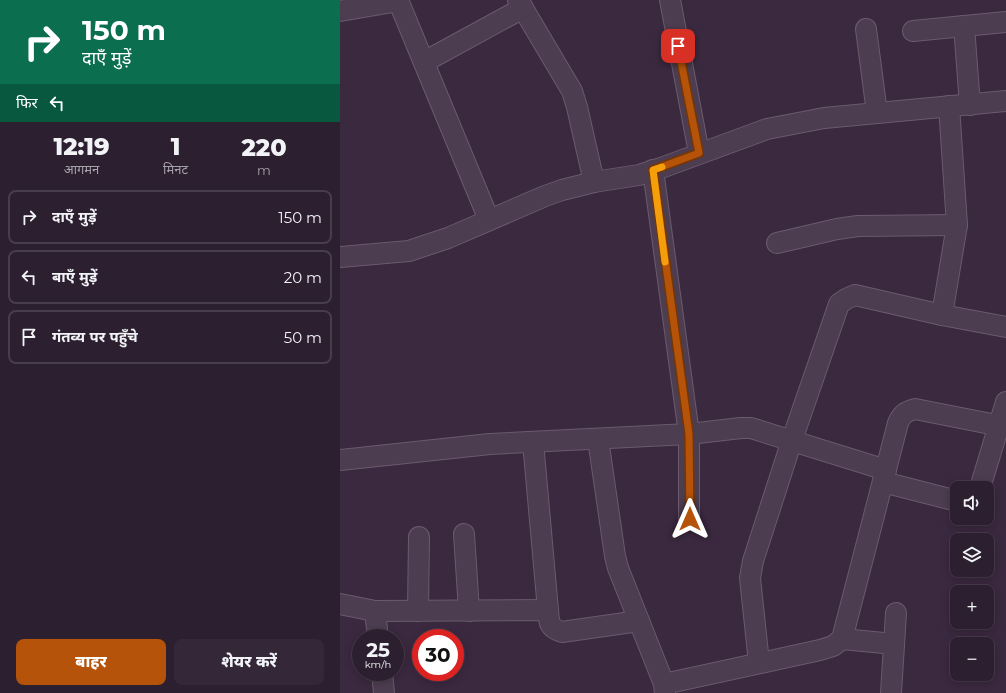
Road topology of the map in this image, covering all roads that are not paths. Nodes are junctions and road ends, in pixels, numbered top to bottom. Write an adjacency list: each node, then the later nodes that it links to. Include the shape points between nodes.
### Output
1 (398, 0): 4 (street); 9 (street)
2 (670, 0): 14 (street)
3 (520, 4): 9 (street); 16 (street, via 572,91)
4 (340, 11)
5 (1006, 22): 6 (street)
6 (964, 26): 8 (street); 11 (street)
7 (866, 28): 13 (street)
8 (913, 31)
9 (424, 62): 17 (street)
10 (1006, 101): 11 (street)
11 (970, 105): 12 (street)
12 (949, 106): 13 (street); 18 (street)
13 (877, 113): 14 (street, via 824,118 767,128)
14 (699, 153): 15 (street)
15 (653, 170): 16 (street); 25 (street)
16 (594, 182): 17 (street, via 562,190)
17 (489, 220): 20 (street, via 409,251)
18 (957, 225): 19 (street, via 858,226); 21 (street)
19 (777, 244)
20 (340, 257)
21 (942, 315): 22 (street); 27 (street, via 855,295 839,304)
22 (1006, 327)
23 (1006, 402): 24 (street)
24 (1002, 427): 30 (street, via 915,409 907,412 901,416 898,423); 31 (street)
25 (689, 434): 26 (street); 27 (street, via 751,428); 33 (street)
26 (598, 438): 28 (street); 42 (street, via 615,556)
27 (792, 440): 30 (street); 46 (street, via 753,561 750,578)
28 (533, 442): 29 (street, via 459,446); 38 (street)
29 (340, 460)
30 (885, 476): 32 (street); 44 (street)
31 (983, 481)
32 (950, 499)
33 (690, 519)
34 (464, 534): 40 (street)
35 (419, 537): 37 (street)
36 (340, 604): 39 (street)
37 (418, 610): 39 (street); 40 (street)
38 (548, 610): 40 (street); 42 (street, via 549,622 554,629 562,632)
39 (376, 611): 43 (street)
40 (469, 611)
41 (896, 613): 45 (street)
42 (639, 621): 48 (street)
43 (377, 629)
44 (842, 639): 45 (street); 46 (street, via 833,646 820,650)
45 (894, 644): 50 (street)
46 (759, 663): 48 (street)
47 (383, 681): 49 (street)
48 (664, 688)
49 (384, 693)
50 (891, 693)

